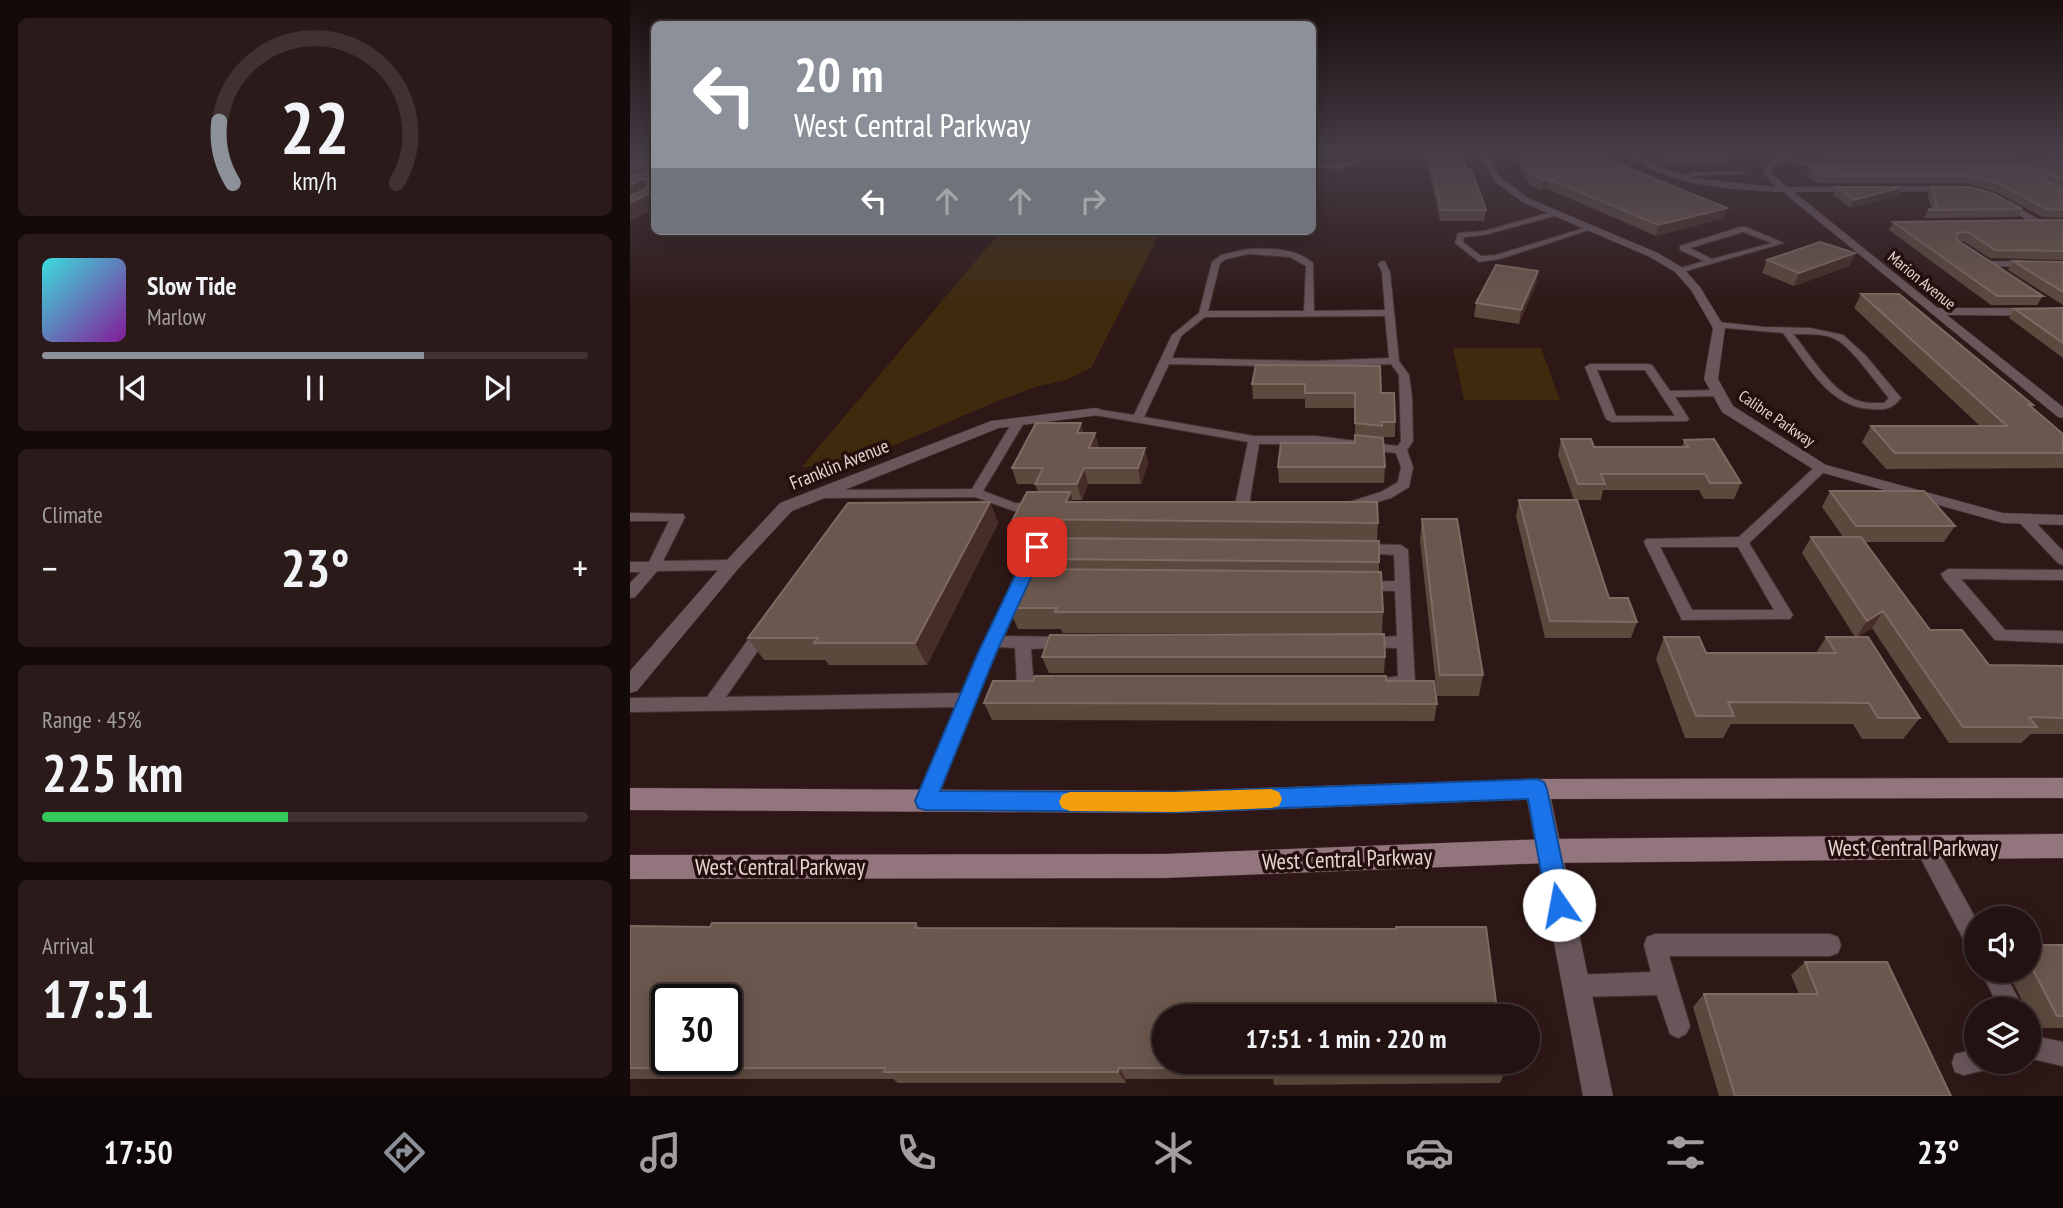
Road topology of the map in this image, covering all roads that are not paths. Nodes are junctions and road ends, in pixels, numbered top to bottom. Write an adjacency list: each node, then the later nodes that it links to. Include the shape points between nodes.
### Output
1 (1532, 203): 4 (street)
2 (1802, 203): 15 (street, Marion Avenue)
3 (2004, 203): 6 (street)
4 (1555, 213): 8 (street); 8 (lane, via 1461,235 1459,243 1479,258 1497,257)
5 (2012, 223): 6 (street)
6 (2039, 223): 7 (street)
7 (2051, 223)
8 (1591, 228): 12 (street)
9 (1711, 261): 9 (lane, via 1746,252 1780,243 1743,229 1683,248); 12 (lane)
10 (1382, 264): 17 (lane)
11 (2063, 265): 13 (street, via 1983,261)
12 (1679, 270): 20 (street)
13 (2008, 278)
14 (2039, 298): 18 (street)
15 (1936, 311): 18 (street); 27 (street, Marion Avenue)
16 (1309, 313): 17 (lane); 19 (lane); 19 (lane, via 1307,261 1281,253 1248,252 1230,253 1216,262)
17 (1389, 313): 23 (lane)
18 (2062, 313)
19 (1203, 314): 22 (lane, via 1177,335)
20 (1718, 325): 21 (lane); 24 (street, Calibre Parkway, via 1711,379)
21 (1786, 331): 21 (lane, via 1840,337 1895,398 1887,406 1849,401)
22 (1165, 361): 23 (lane); 28 (lane)
23 (1394, 361): 31 (lane, via 1404,375 1406,397 1407,441)
24 (1718, 393): 25 (lane); 32 (street, Calibre Parkway, via 1727,409)
25 (1667, 394): 25 (lane, via 1648,367 1590,368 1612,419 1683,419)
26 (1095, 412): 28 (lane); 29 (street, Franklin Avenue)
27 (2063, 414)
28 (1137, 420): 30 (lane)
29 (1019, 421): 33 (street, Franklin Avenue, via 996,424); 34 (lane)
30 (1254, 440): 31 (lane, via 1316,440); 35 (lane)
31 (1401, 450): 37 (lane, via 1407,467 1404,484 1369,502)
32 (1821, 468): 39 (street, Calibre Parkway, via 2003,518); 41 (lane)
33 (822, 494): 34 (lane); 45 (street, Franklin Avenue, via 786,508)
34 (976, 494): 36 (lane, via 1014,508)
35 (1243, 505)
36 (1047, 508)
37 (1336, 508)
38 (630, 517): 47 (lane, via 678,517)
39 (2024, 519): 40 (street, Calibre Parkway); 44 (lane)
40 (2063, 520)
41 (1742, 542): 41 (lane, via 1651,542 1687,616 1785,615)
42 (1079, 547): 54 (lane, via 1037,547 1027,583)
43 (1345, 549): 50 (lane, via 1401,550)
44 (2063, 560)
45 (733, 565): 47 (lane); 61 (street, Franklin Avenue)
46 (630, 566): 47 (lane)
47 (653, 566): 51 (lane)
48 (2063, 575): 53 (lane, via 1948,574 2001,636)
49 (1348, 586): 50 (lane)
50 (1403, 586): 55 (lane)
51 (630, 593)
52 (777, 612): 63 (lane)
53 (2063, 637)
54 (993, 641): 56 (lane); 62 (lane)
55 (1405, 642): 58 (lane); 60 (lane, via 1407,683)
56 (1023, 643): 57 (lane); 59 (lane, via 1025,683)
57 (1077, 643)
58 (1350, 643)
59 (1053, 683)
60 (1380, 683)
61 (630, 685)
62 (967, 701): 63 (lane); 68 (lane)
63 (712, 703): 64 (lane)
64 (630, 705)
65 (2063, 788): 66 (main road)
66 (1537, 789): 68 (main road, via 1175,802); 71 (street)
67 (630, 799): 68 (main road)
68 (925, 801)
69 (2063, 846): 70 (main road, West Central Parkway)
70 (1926, 848): 71 (main road, West Central Parkway); 73 (lane)
71 (1548, 850): 72 (main road, West Central Parkway, via 1164,866); 76 (street)
72 (630, 867)
73 (1964, 918)
74 (1830, 945): 75 (lane, via 1656,945)
75 (1665, 984): 76 (lane); 77 (lane)
76 (1576, 986): 80 (street)
77 (1678, 1026)
78 (2041, 1048): 79 (lane)
79 (2063, 1054)
80 (1598, 1096)

